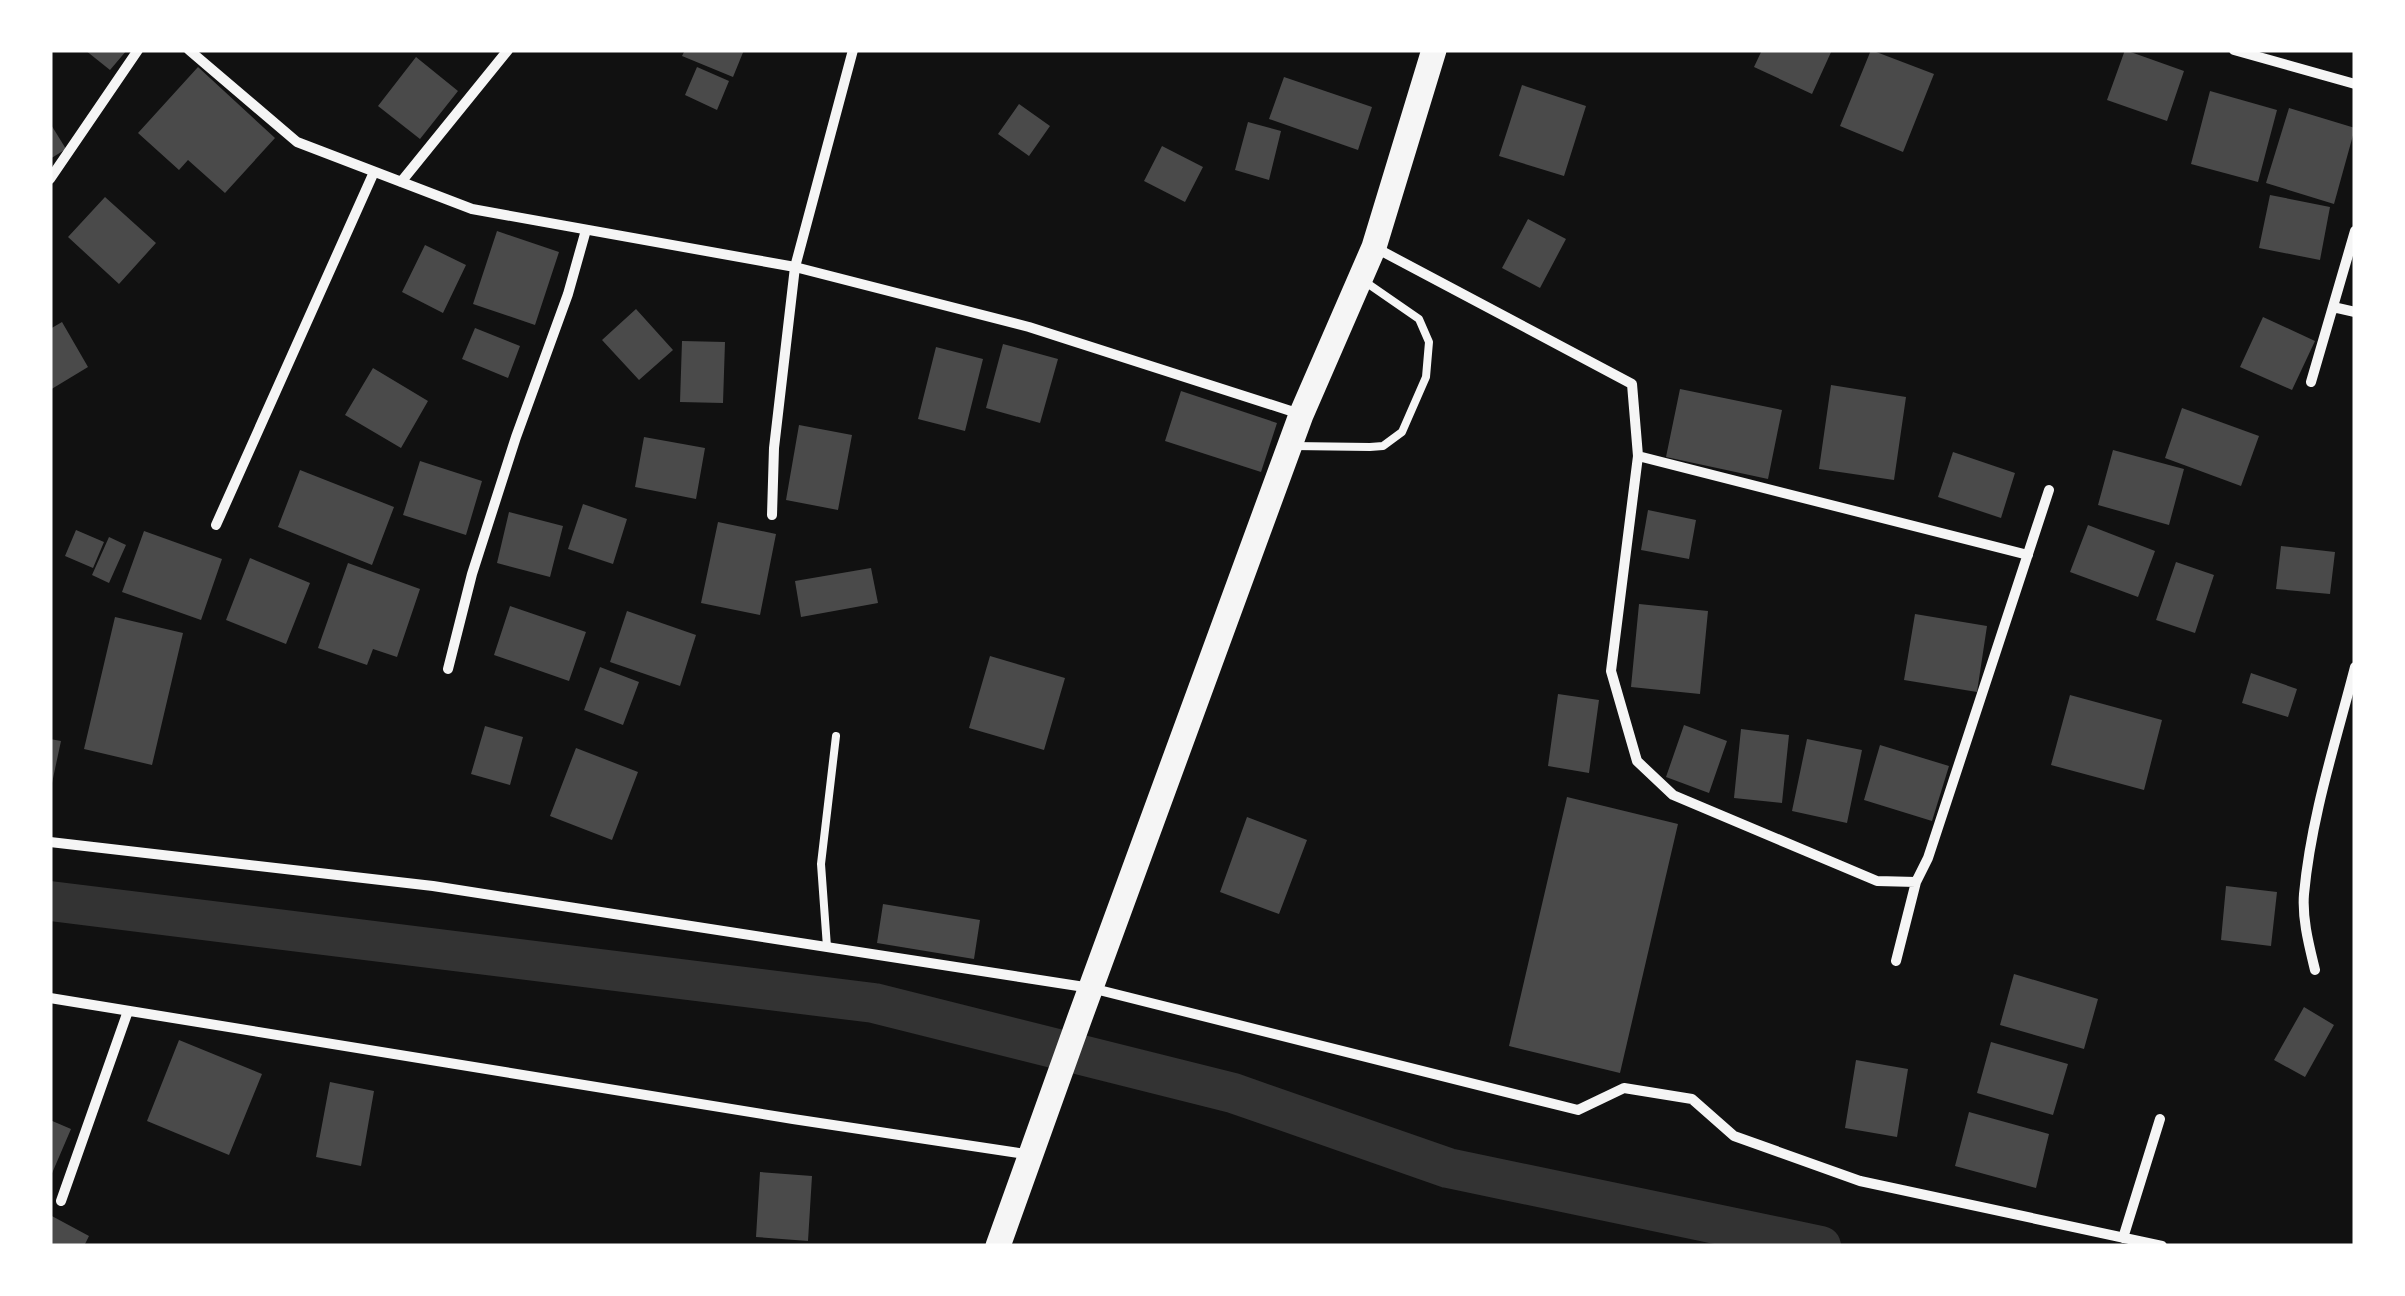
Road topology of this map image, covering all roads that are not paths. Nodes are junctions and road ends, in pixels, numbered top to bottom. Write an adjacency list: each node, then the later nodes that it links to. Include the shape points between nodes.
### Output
1 (138, 50): 9 (street)
2 (189, 50): 8 (street, via 297,142)
3 (508, 50): 10 (street)
4 (853, 50): 14 (street)
5 (1434, 50): 13 (main road)
6 (2234, 50): 7 (street)
7 (2355, 84)
8 (374, 172): 10 (street); 24 (street)
9 (50, 179)
10 (401, 182): 11 (street, via 472,210)
11 (586, 230): 14 (street); 27 (street, via 472,574)
12 (2355, 231): 16 (street)
13 (1374, 247): 15 (main road); 21 (street, via 1632,384)
14 (794, 267): 19 (street, via 1029,327); 23 (street)
15 (1360, 278): 19 (main road); 20 (lane, via 1419,319 1429,342 1426,377 1402,432 1384,446)
16 (2334, 306): 17 (street); 18 (street)
17 (2355, 312)
18 (2310, 382)
19 (1301, 414): 20 (main road)
20 (1289, 446): 34 (main road)
21 (1638, 456): 25 (street); 30 (street, via 1611,671 1636,762 1673,795 1877,881)
22 (2050, 490): 25 (street)
23 (772, 515)
24 (216, 525)
25 (2028, 555): 30 (street)
26 (2355, 667): 33 (street, via 2316,818 2304,896)
27 (448, 669)
28 (836, 736): 31 (lane, via 821,864)
29 (50, 842): 31 (street, via 433,886)
30 (1916, 882): 32 (street)
31 (827, 947): 34 (street)
32 (1896, 961)
33 (2316, 970)
34 (1091, 988): 38 (main road); 40 (street, via 1578,1110 1624,1088 1692,1099 1734,1136 1860,1181)
35 (50, 998): 36 (street)
36 (128, 1011): 38 (street); 39 (street)
37 (2160, 1119): 40 (street)
38 (1032, 1155): 41 (main road)
39 (61, 1201)
40 (2123, 1238): 42 (street)
41 (998, 1246)
42 (2162, 1246)

